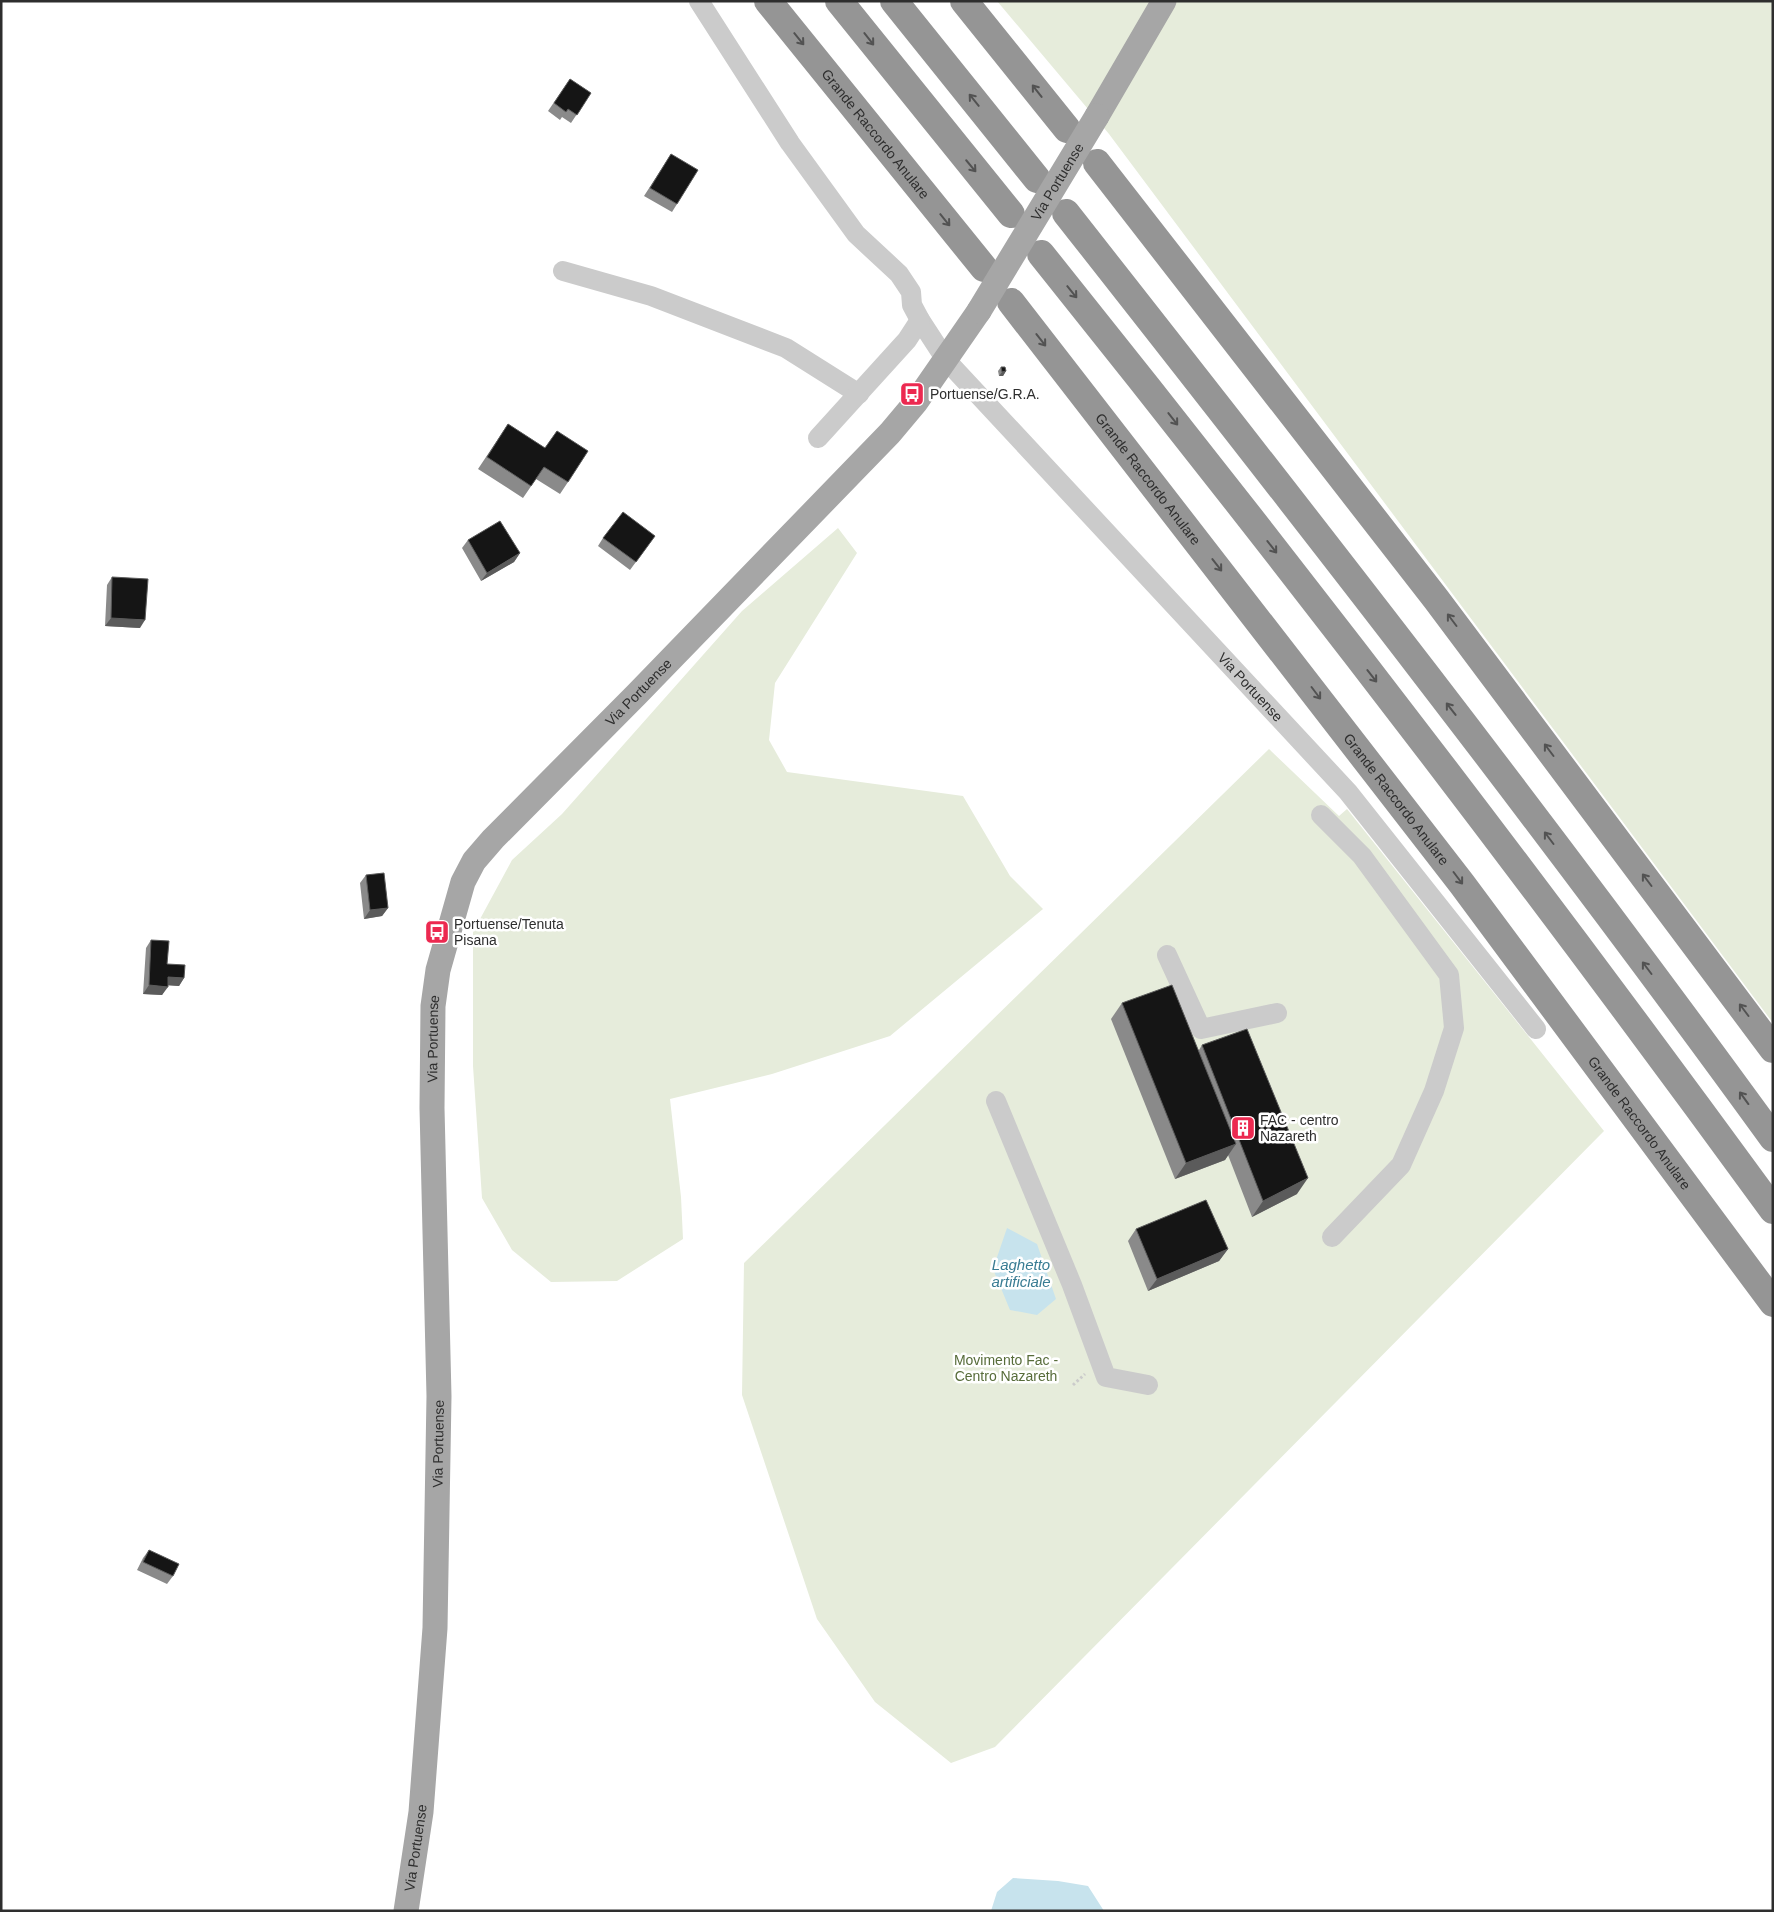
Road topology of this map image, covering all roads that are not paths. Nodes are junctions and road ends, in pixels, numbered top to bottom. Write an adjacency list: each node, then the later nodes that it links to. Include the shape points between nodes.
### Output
1 (699, 1): 16 (street, via 790,143 856,234 899,274 911,292 912,305)
2 (768, 1): 13 (highway, Grande Raccordo Anulare, one-way to 13)
3 (839, 1): 11 (highway, one-way to 11)
4 (894, 1): 9 (highway, one-way to 4)
5 (964, 1): 7 (highway, one-way to 5)
6 (1164, 1): 17 (main road, Via Portuense, bridge, via 979,311)
7 (1068, 129)
8 (1097, 163): 24 (highway, one-way to 8, via 1436,599)
9 (1037, 179)
10 (1066, 213): 26 (highway, one-way to 10, via 1232,422)
11 (1011, 214)
12 (1041, 254): 27 (highway, one-way to 27, via 1195,447 1434,757)
13 (984, 268)
14 (564, 271): 18 (street, via 651,296 786,348)
15 (1011, 302): 29 (highway, Grande Raccordo Anulare, one-way to 29, via 1462,884)
16 (920, 320): 17 (street); 18 (street, via 907,340)
17 (946, 360): 23 (street, Via Portuense, via 1348,792); 31 (main road, Via Portuense, via 916,402 861,464 493,839 471,866 455,904 438,970 433,1006 432,1108 439,1396 435,1628 424,1785)
18 (859, 394): 19 (street)
19 (818, 438)
20 (1321, 815): 28 (street, via 1362,856 1449,975 1454,1028 1434,1091 1401,1165)
21 (1167, 955): 22 (street, via 1201,1029)
22 (1277, 1013)
23 (1536, 1029)
24 (1773, 1049)
25 (996, 1100): 30 (street, via 1106,1377)
26 (1773, 1138)
27 (1773, 1210)
28 (1332, 1236)
29 (1773, 1303)
30 (1148, 1385)
31 (406, 1911)

